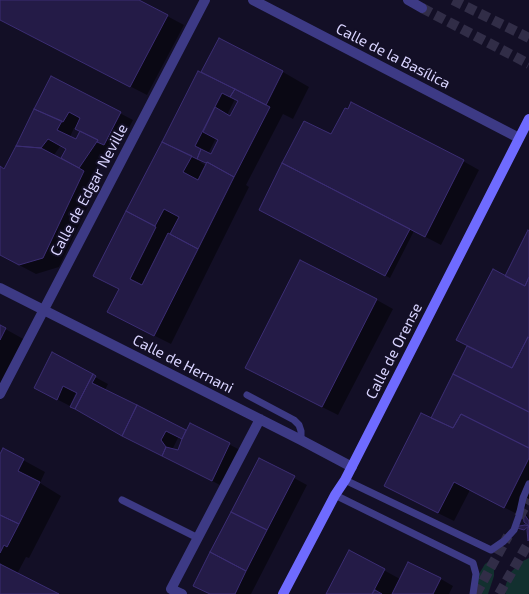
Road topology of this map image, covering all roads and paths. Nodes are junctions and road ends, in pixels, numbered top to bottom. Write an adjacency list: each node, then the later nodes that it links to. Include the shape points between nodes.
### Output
1 (205, 0): 8 (street, Calle de Edgar Neville)
2 (254, 0): 6 (street, Calle de la Basílica)
3 (408, 0): 4 (street)
4 (422, 8)
5 (529, 119): 6 (street, Calle de Orense)
6 (520, 138): 13 (street, Calle de Orense)
7 (0, 288): 8 (street, Calle de Hernani)
8 (43, 310): 9 (street, Calle de Edgar Neville); 11 (street, Calle de Hernani)
9 (0, 394)
10 (247, 395): 12 (lane, via 294,420 299,425)
11 (260, 419): 12 (street, Calle de Hernani); 18 (street)
12 (301, 440): 13 (street, Calle de Hernani)
13 (352, 467): 14 (street, Calle de Orense)
14 (345, 480): 15 (lane, via 491,550 514,530); 16 (street, Calle de Orense)
15 (529, 484)
16 (335, 495): 20 (street, Calle de Orense); 21 (lane, via 474,563 476,574)
17 (122, 500): 18 (lane)
18 (198, 538): 19 (street, via 171,589)
19 (182, 594)
20 (283, 594)
21 (473, 594)

